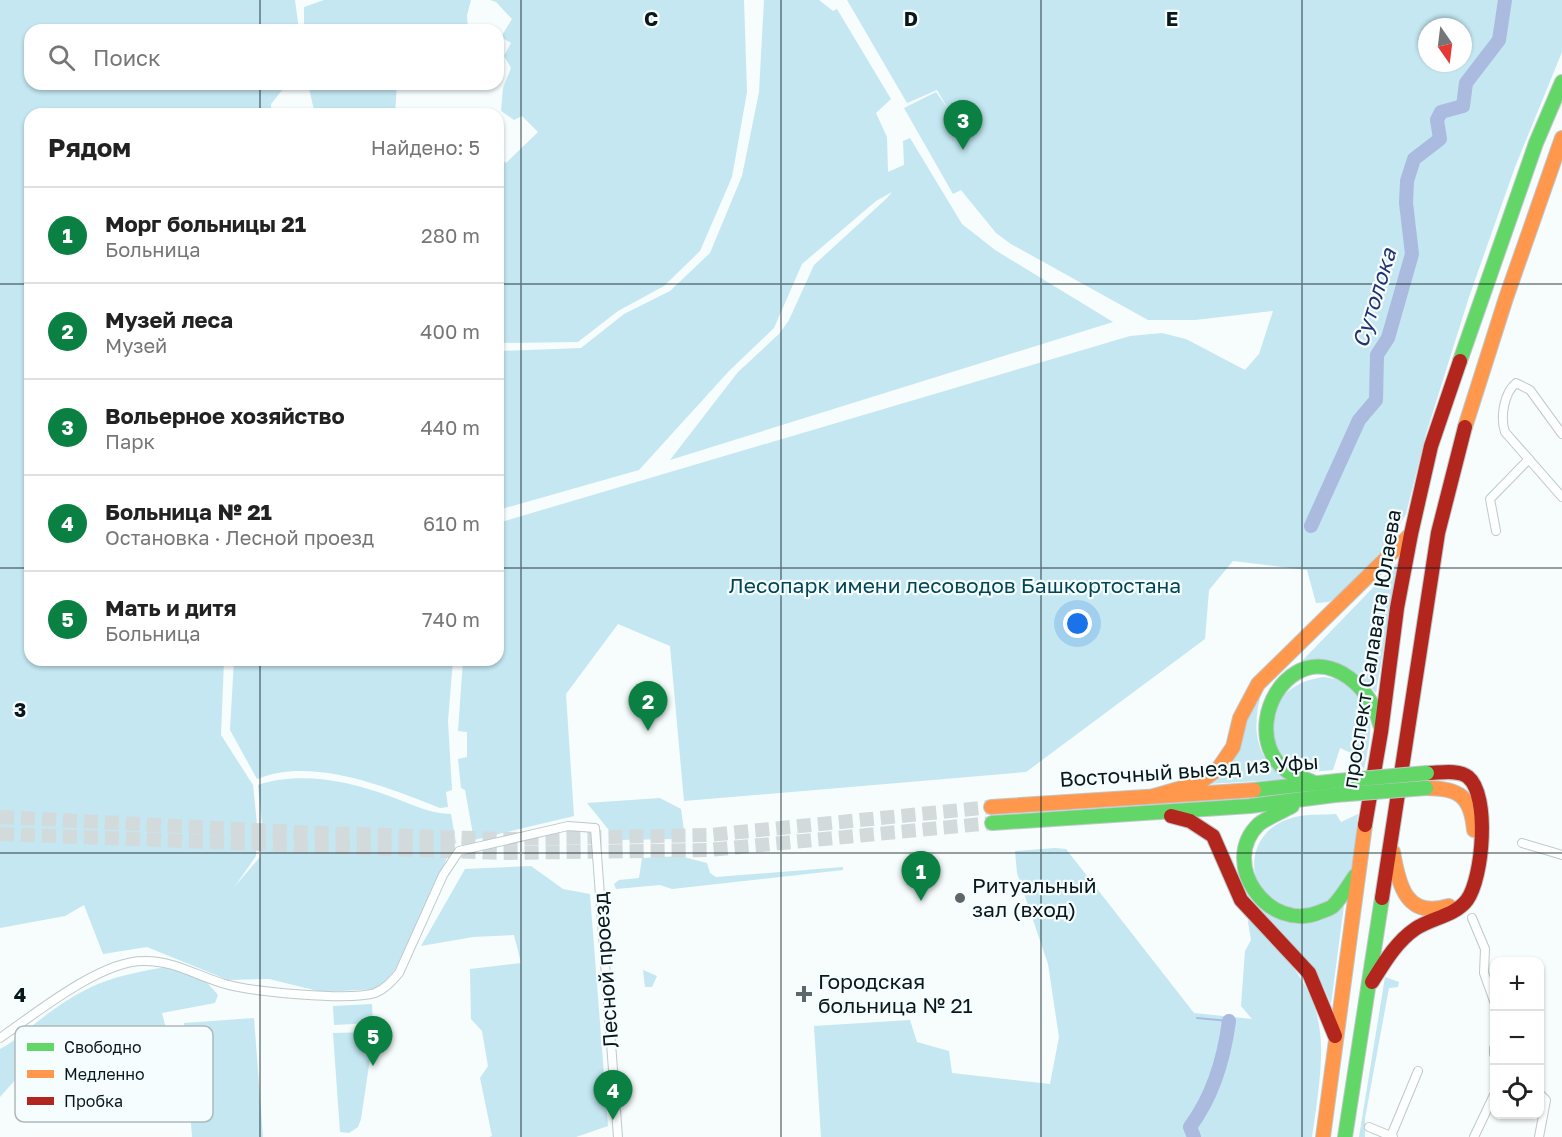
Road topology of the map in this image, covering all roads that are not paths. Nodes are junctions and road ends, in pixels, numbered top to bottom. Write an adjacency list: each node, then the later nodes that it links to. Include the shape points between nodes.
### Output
1 (1562, 82): 7 (main road, проспект Салавата Юлаева, via 1536,143 1462,352 1431,446)
2 (1562, 138): 15 (main road, via 1506,298 1443,511)
3 (1562, 434): 4 (street, via 1530,390 1516,383 1505,402 1502,423)
4 (1529, 459): 5 (street); 6 (street, via 1490,499)
5 (1562, 497)
6 (1496, 531)
7 (1411, 534): 8 (main road, проспект Салавата Юлаева); 10 (main road, via 1258,684 1240,718 1233,747 1218,769 1199,783)
8 (1381, 732): 9 (main road, via 1371,698 1358,682 1338,670 1321,667 1293,674 1268,705 1265,733 1281,765); 18 (main road, проспект Салавата Юлаева)
9 (1314, 782): 10 (main road, Восточный выезд из Уфы, via 1248,791); 20 (main road, Восточный выезд из Уфы, bridge, via 1460,774 1468,777 1478,792 1481,826 1476,882 1469,898 1460,908 1415,929 1399,943)
10 (1154, 796): 12 (main road, Восточный выезд из Уфы)
11 (1319, 797): 13 (main road, Восточный выезд из Уфы); 15 (main road, Восточный выезд из Уфы, bridge, via 1445,787 1458,792 1466,800 1474,827 1469,882 1463,896 1433,910 1413,905 1400,888); 18 (main road, via 1278,810 1254,831 1244,864 1252,890 1272,911 1292,917 1313,916 1342,899)
12 (990, 807)
13 (1155, 812): 14 (main road, Восточный выезд из Уфы); 25 (main road, via 1189,819 1217,839 1241,900 1309,973)
14 (992, 823)
15 (1391, 837): 20 (main road)
16 (1522, 843): 17 (street)
17 (1562, 855)
18 (1360, 866): 25 (main road, проспект Салавата Юлаева)
19 (1473, 918): 21 (street, via 1485,949 1484,973)
20 (1368, 989): 33 (main road)
21 (1490, 990)
22 (18, 1026): 31 (street, Лесной проезд, via 93,975 141,960 176,964 226,984 269,992 374,993 399,973 443,875 459,851 568,826 595,828)
23 (15, 1028): 24 (street, Лесной проезд)
24 (0, 1038)
25 (1336, 1038): 32 (main road, проспект Салавата Юлаева)
26 (1418, 1071): 30 (street)
27 (1490, 1103): 34 (street)
28 (1542, 1119): 35 (street)
29 (1369, 1127): 30 (street)
30 (1392, 1136)
31 (618, 1137)
32 (1323, 1137)
33 (1346, 1137)
34 (1474, 1137)
35 (1539, 1137)

